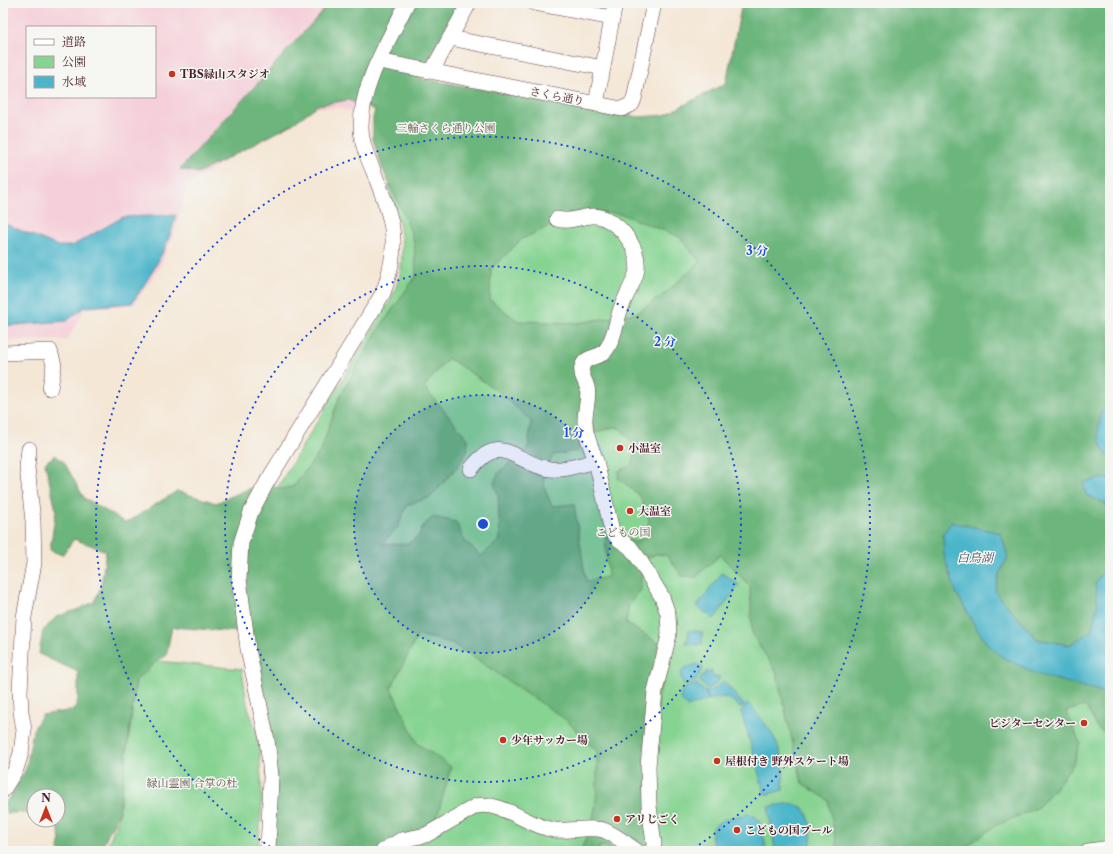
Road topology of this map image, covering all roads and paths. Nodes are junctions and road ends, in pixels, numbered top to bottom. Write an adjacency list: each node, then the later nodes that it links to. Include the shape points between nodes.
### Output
1 (407, 3): 8 (street)
2 (469, 3): 7 (street)
3 (534, 3): 6 (street)
4 (615, 3): 6 (street)
5 (654, 3): 11 (street, さくら通り, via 632,104 622,109)
6 (612, 18): 9 (street)
7 (450, 38): 9 (street); 10 (street)
8 (379, 61): 10 (street, さくら通り); 21 (street, via 368,85 361,127 364,148 390,216 394,249 391,272 383,293 267,482 251,512 242,543 239,579 248,649 271,777)
9 (603, 68): 11 (street)
10 (432, 71): 11 (street, さくら通り)
11 (596, 104)
12 (557, 219): 16 (street, via 565,222 592,216 603,217 621,228 636,257 636,273 621,306 608,345 603,354 588,359 582,366 582,376 587,387 584,424)
13 (3, 353): 14 (street, via 50,351 54,365)
14 (50, 388)
15 (29, 449): 18 (street, via 27,467 33,521 34,563 24,617 20,691 24,730 16,769)
16 (596, 461): 17 (street, via 552,469 502,451 481,456); 24 (street, via 612,531 639,559 662,597 668,614 669,635 655,691 648,766)
17 (471, 469)
18 (3, 790)
19 (1110, 848): 25 (street)
20 (387, 849): 22 (street); 23 (street, via 401,840 426,835 476,806 484,805 520,817 534,825 554,830 603,830)
21 (268, 851)
22 (408, 851)
23 (637, 851)
24 (653, 851)
25 (1089, 851)

